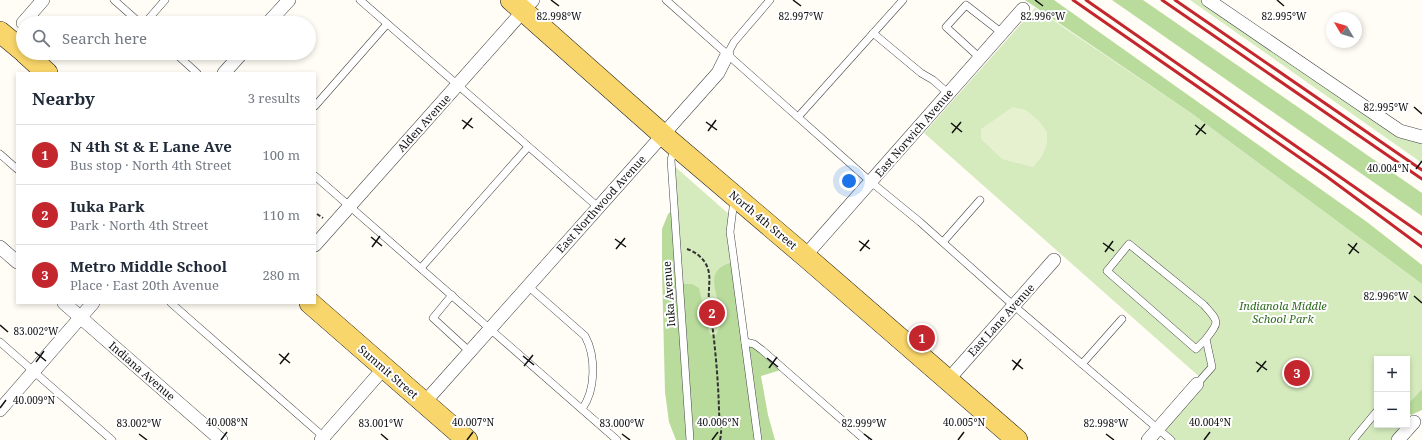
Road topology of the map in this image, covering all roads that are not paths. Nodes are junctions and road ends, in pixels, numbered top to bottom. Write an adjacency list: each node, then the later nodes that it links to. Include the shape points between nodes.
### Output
1 (44, 0): 12 (street)
2 (114, 0): 13 (lane)
3 (165, 0): 14 (lane)
4 (289, 0): 15 (street)
5 (360, 0): 16 (lane)
6 (666, 0): 19 (lane)
7 (770, 0): 19 (lane, East Northwood Avenue, via 734,42)
8 (903, 0): 17 (lane)
9 (1208, 0): 31 (street, via 1400,130)
10 (523, 4): 27 (street, Alden Avenue); 32 (main road, North 4th Street)
11 (1023, 9): 18 (street, East Norwich Avenue)
12 (29, 16)
13 (132, 16)
14 (151, 16)
15 (274, 16)
16 (387, 24): 27 (lane); 29 (lane)
17 (873, 33): 28 (lane); 30 (lane)
18 (1002, 34): 20 (street, East Norwich Avenue); 20 (lane, via 966,4 946,27)
19 (727, 55): 30 (lane); 32 (street, East Northwood Avenue, via 718,73)
20 (980, 58): 28 (street, East Norwich Avenue)
21 (32, 60): 24 (main road)
22 (183, 60): 25 (lane)
23 (236, 60): 26 (street)
24 (46, 72)
25 (196, 72)
26 (225, 72)
27 (458, 85): 33 (lane); 40 (street, Alden Avenue)
28 (948, 94): 37 (street, East Norwich Avenue)
29 (316, 105)
30 (798, 117): 37 (lane)
31 (1422, 138)
32 (670, 141): 38 (main road, North 4th Street); 41 (street, East Northwood Avenue); 79 (lane, Iuka Avenue)
33 (528, 147): 41 (lane); 48 (lane)
34 (0, 154): 35 (lane)
35 (16, 168)
36 (316, 177): 40 (lane)
37 (870, 182): 42 (lane); 45 (street, East Norwich Avenue)
38 (735, 196): 45 (main road, North 4th Street); 61 (lane, via 730,232)
39 (980, 200): 42 (lane)
40 (350, 206): 43 (street, Alden Avenue); 48 (lane)
41 (598, 207): 49 (street, East Northwood Avenue)
42 (943, 242): 55 (lane)
43 (316, 245)
44 (0, 247): 47 (street)
45 (805, 256): 66 (main road, North 4th Street)
46 (1054, 260): 55 (street, East Lane Avenue)
47 (16, 261)
48 (421, 268): 50 (lane)
49 (528, 286): 58 (street, East Northwood Avenue); 69 (lane, via 585,336 590,344 593,379 589,398)
50 (452, 296): 58 (lane); 62 (lane, via 433,318)
51 (65, 304): 56 (street, Indiana Avenue)
52 (92, 304): 56 (street)
53 (171, 304): 74 (lane)
54 (311, 304): 64 (main road, Summit Street)
55 (1014, 305): 63 (lane); 66 (street, East Lane Avenue)
56 (81, 318): 65 (street); 76 (street, Indiana Avenue)
57 (1122, 319): 63 (lane)
58 (490, 328): 62 (street, East Northwood Avenue); 69 (lane)
59 (1206, 339): 59 (lane, via 1216,326 1214,317 1204,305 1129,244 1106,271 1196,349); 67 (lane, via 1212,367)
60 (0, 342): 65 (lane)
61 (745, 342): 80 (lane); 81 (lane, via 754,344 762,350)
62 (470, 351): 68 (street, East Northwood Avenue)
63 (1082, 364): 73 (lane)
64 (384, 368): 68 (main road, Summit Street); 74 (street)
65 (34, 371): 70 (street); 75 (lane)
66 (948, 380): 82 (main road, North 4th Street)
67 (1197, 384): 73 (street)
68 (424, 403): 77 (main road, Summit Street)
69 (582, 409): 78 (lane)
70 (0, 410)
71 (1374, 415): 85 (lane)
72 (1418, 419): 86 (street)
73 (1158, 429): 83 (street); 84 (lane)
74 (324, 439)
75 (112, 440)
76 (221, 440)
77 (467, 440)
78 (617, 440)
79 (690, 440)
80 (758, 440)
81 (864, 440)
82 (1017, 440)
83 (1148, 440)
84 (1171, 440)
85 (1353, 440)
86 (1398, 440)

